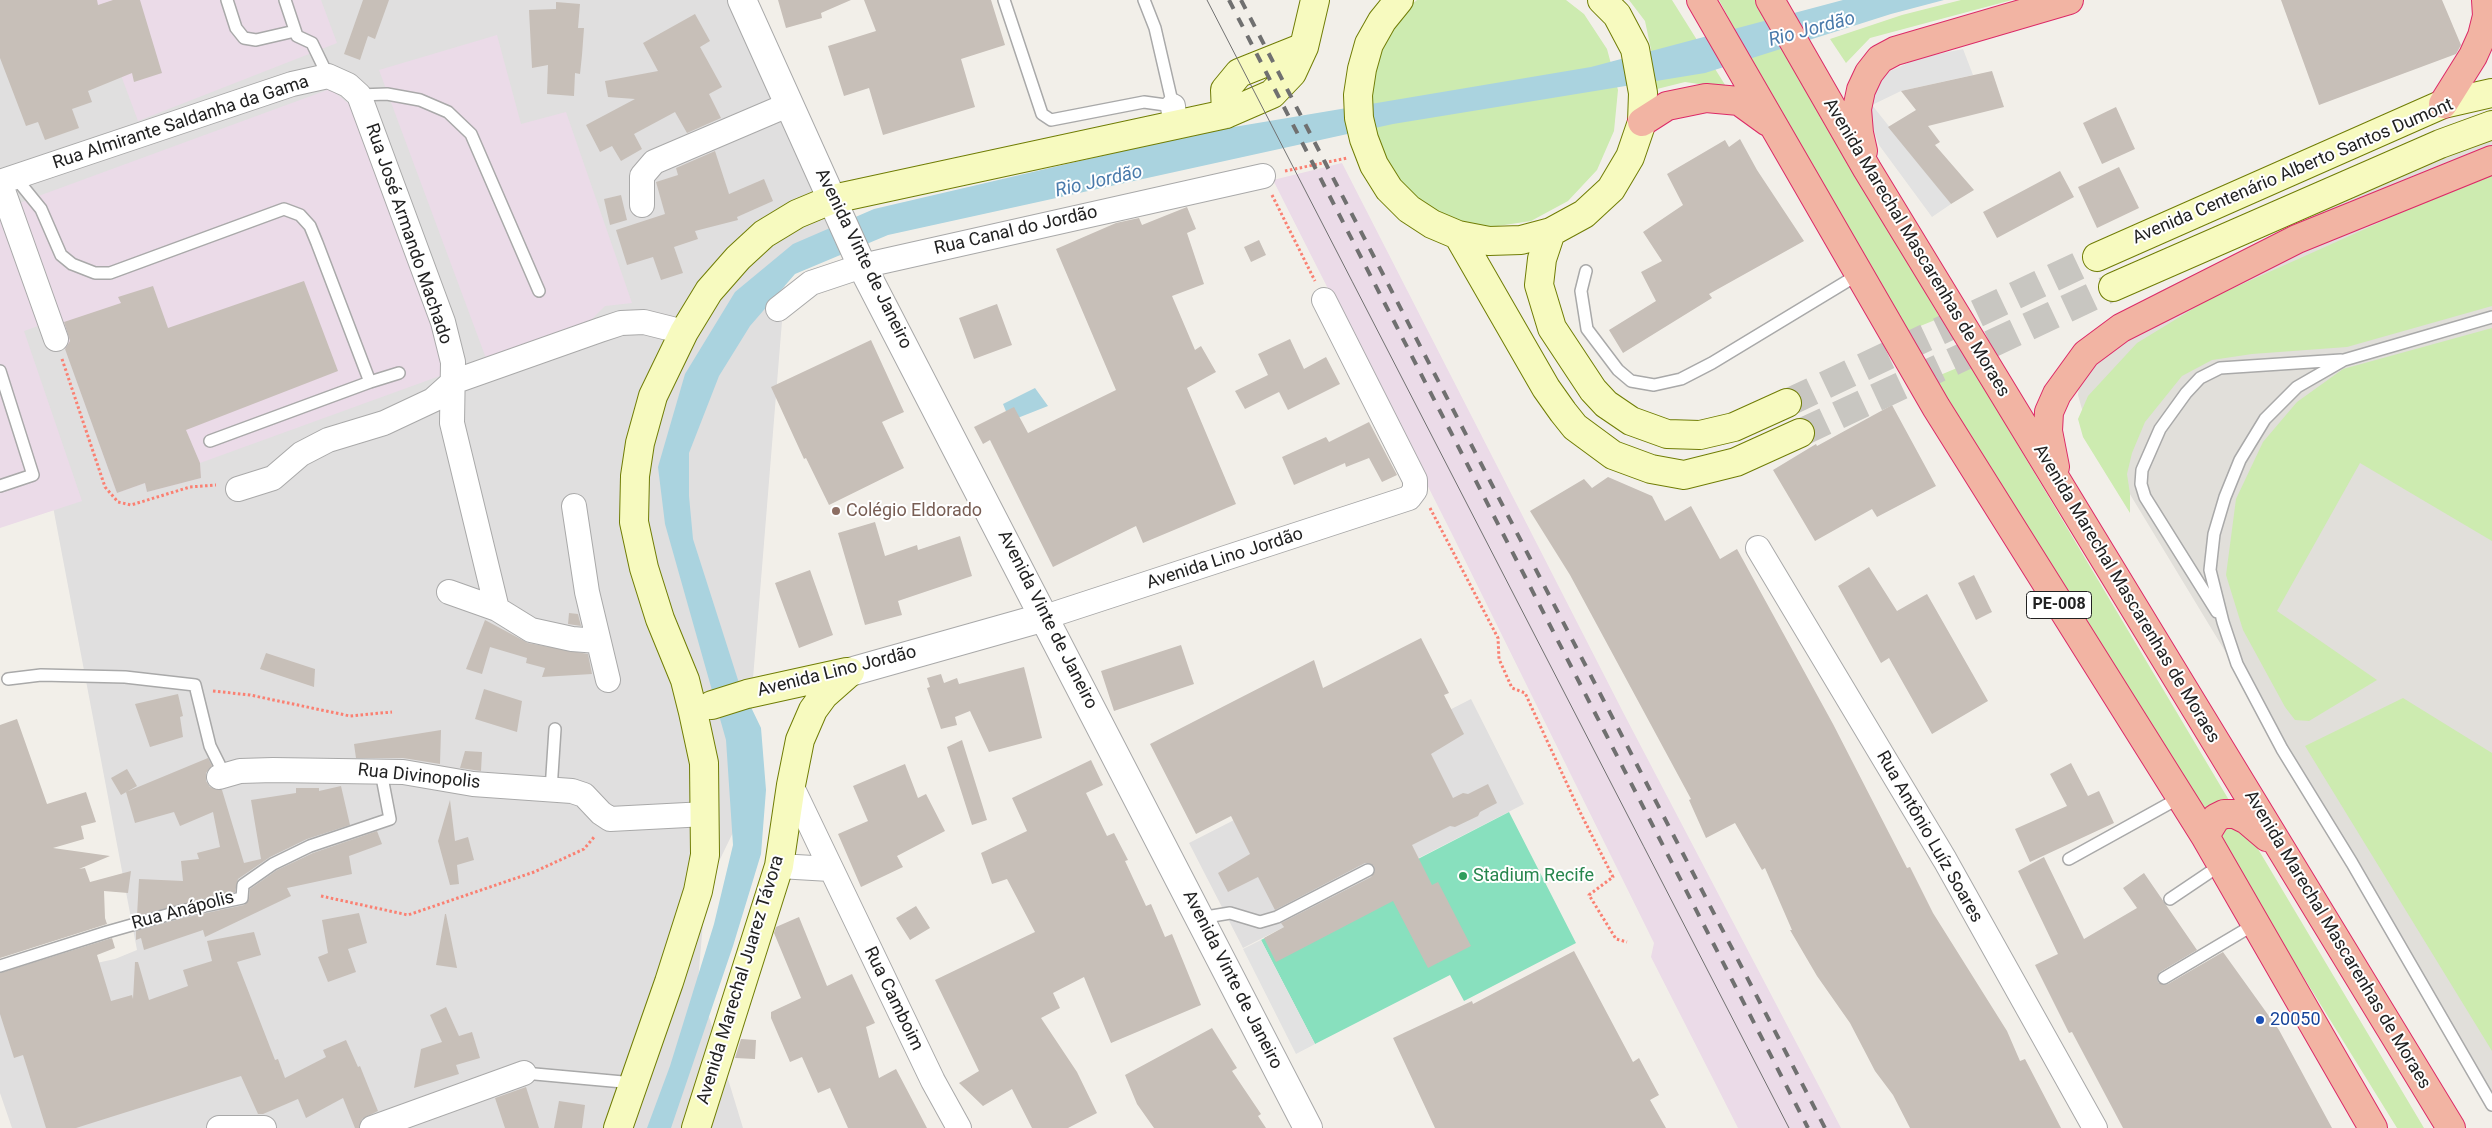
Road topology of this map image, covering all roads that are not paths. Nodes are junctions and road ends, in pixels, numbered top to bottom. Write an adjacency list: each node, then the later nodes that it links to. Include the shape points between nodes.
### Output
1 (227, 0): 13 (lane, via 236,28 244,38 256,40)
2 (285, 0): 13 (lane)
3 (742, 0): 17 (street, Avenida Vinte de Janeiro)
4 (1004, 0): 19 (lane, via 1039,108 1047,119 1144,102)
5 (1144, 0): 19 (lane, via 1155,28)
6 (1314, 0): 19 (main road, via 1304,47 1292,73 1272,94 1226,114)
7 (1399, 0): 30 (main road, via 1382,21 1370,44 1358,95 1359,118 1367,146 1389,189 1409,209)
8 (1602, 0): 20 (main road, via 1617,15 1635,50 1644,93)
9 (2069, 0): 24 (highway, via 1895,51 1880,60 1861,90 1858,109 1859,133)
10 (2486, 0): 18 (highway, via 2487,16 2479,43)
11 (1772, 3): 24 (highway, Avenida Marechal Mascarenhas de Moraes)
12 (1707, 10): 22 (highway, PE-008)
13 (295, 31): 14 (lane, via 302,40 312,43)
14 (328, 76): 16 (street, Rua Almirante Saldanha da Gama, via 348,85); 26 (street, Rua Almirante Saldanha da Gama, via 292,84)
15 (2492, 93): 18 (main road, Avenida Centenário Alberto Santos Dumont)
16 (359, 95): 36 (lane, via 388,94 420,100 448,112 471,134); 46 (street, Rua José Armando Machado, via 443,322 453,362)
17 (790, 104): 27 (street, Avenida Vinte de Janeiro); 28 (street, via 654,162 642,176)
18 (2443, 104): 31 (main road, Avenida Centenário Alberto Santos Dumont)
19 (1174, 115): 27 (main road)
20 (1642, 122): 22 (highway, via 1667,106 1706,98 1739,102); 29 (main road, via 1630,157 1611,189 1584,214)
21 (2492, 126): 35 (main road, Avenida Centenário Alberto Santos Dumont, via 2440,144)
22 (1773, 127): 34 (highway, PE-008)
23 (2492, 160): 51 (highway, via 2297,239 2121,328 2086,354 2057,394 2049,412 2049,439)
24 (1867, 169): 51 (highway, Avenida Marechal Mascarenhas de Moraes)
25 (1263, 176): 32 (street, Rua Canal do Jordão)
26 (5, 180): 41 (street); 45 (lane, via 41,209 61,255 72,264 96,273 110,273 284,209 300,215 310,226)
27 (834, 201): 32 (street, Avenida Vinte de Janeiro); 40 (main road, via 797,214 764,234 709,291)
28 (642, 205)
29 (1551, 232): 30 (main road, via 1521,240 1497,241); 47 (main road, via 1542,259 1539,285 1552,328 1606,404 1631,421 1667,434 1700,435 1734,428)
30 (1458, 235): 48 (main road, via 1563,412 1575,427 1614,455 1651,469 1684,475 1736,462)
31 (2097, 257)
32 (861, 262): 38 (street, Rua Canal do Jordão, via 811,283); 57 (street, Avenida Vinte de Janeiro)
33 (1586, 271): 34 (lane, via 1581,291 1587,329 1618,370 1631,381 1654,385 1681,379 1712,363)
34 (1859, 274): 69 (highway, PE-008, via 1976,473)
35 (2113, 287)
36 (540, 291)
37 (1324, 300): 57 (street, Avenida Lino Jordão, via 1415,480 1415,490 1408,498)
38 (778, 309)
39 (2492, 317): 42 (lane)
40 (684, 332): 46 (street, via 644,322 621,323); 63 (main road, via 654,396 640,443 634,522 660,619 685,680)
41 (56, 339)
42 (2344, 360): 58 (lane, via 2297,387 2265,419 2240,460 2216,525 2210,570); 58 (lane, via 2220,368 2200,378 2186,393 2157,437 2142,470 2141,484 2145,497)
43 (0, 371): 50 (lane, via 33,475)
44 (399, 373): 45 (lane)
45 (370, 382): 49 (lane)
46 (453, 382): 52 (street, via 433,400 384,423 328,440 301,454 273,478); 56 (street, Rua José Armando Machado, via 452,423)
47 (1787, 403)
48 (1800, 433)
49 (210, 441)
50 (0, 486)
51 (2060, 486): 72 (highway, Avenida Marechal Mascarenhas de Moraes)
52 (238, 489)
53 (574, 506): 59 (street)
54 (1758, 548): 93 (street, Rua Antônio Luíz Soares, via 1944,860)
55 (449, 592): 56 (street)
56 (497, 609): 59 (street, via 531,630)
57 (1045, 617): 60 (street, Avenida Lino Jordão); 79 (street, Avenida Vinte de Janeiro)
58 (2223, 622): 85 (lane, via 2237,664 2282,749)
59 (598, 641): 62 (street)
60 (850, 672): 63 (main road, Avenida Lino Jordão, via 747,694); 67 (main road, Avenida Marechal Juarez Távora, via 824,695 813,710 800,740)
61 (8, 679): 66 (lane, via 41,675 125,677 195,685 210,746 222,770)
62 (608, 680)
63 (703, 709): 70 (main road)
64 (555, 729): 68 (lane)
65 (381, 772): 66 (street, Rua Divinopolis); 68 (street, Rua Divinopolis); 81 (lane, Rua Anápolis, via 390,819 310,846 273,864 243,885 242,898 181,911)
66 (230, 774)
67 (791, 785): 75 (main road, Avenida Marechal Juarez Távora); 76 (street, Rua Camboim)
68 (550, 790): 70 (street, Rua Divinopolis, via 584,795 610,819)
69 (2181, 798): 71 (highway, PE-008); 73 (lane)
70 (706, 814): 84 (main road, via 705,855 698,890)
71 (2205, 836): 72 (highway, via 2216,818 2235,814 2263,833); 74 (highway, PE-008)
72 (2284, 854): 95 (highway, Avenida Marechal Mascarenhas de Moraes)
73 (2069, 859)
74 (2222, 864): 78 (lane); 80 (highway, PE-008)
75 (779, 866): 76 (street); 90 (main road, Avenida Marechal Juarez Távora)
76 (830, 869): 91 (street, Rua Camboim)
77 (1368, 870): 79 (lane, via 1260,922 1230,913)
78 (2170, 899)
79 (1200, 918): 92 (street, Avenida Vinte de Janeiro)
80 (2255, 924): 82 (lane); 94 (highway, PE-008)
81 (0, 966)
82 (2164, 978)
83 (524, 1073): 84 (lane); 88 (street)
84 (635, 1083): 89 (main road)
85 (2492, 1105)
86 (219, 1128): 87 (street)
87 (264, 1128)
88 (372, 1128)
89 (618, 1128)
90 (696, 1128)
91 (958, 1128)
92 (1308, 1128)
93 (2095, 1128)
94 (2373, 1128)
95 (2451, 1128)

